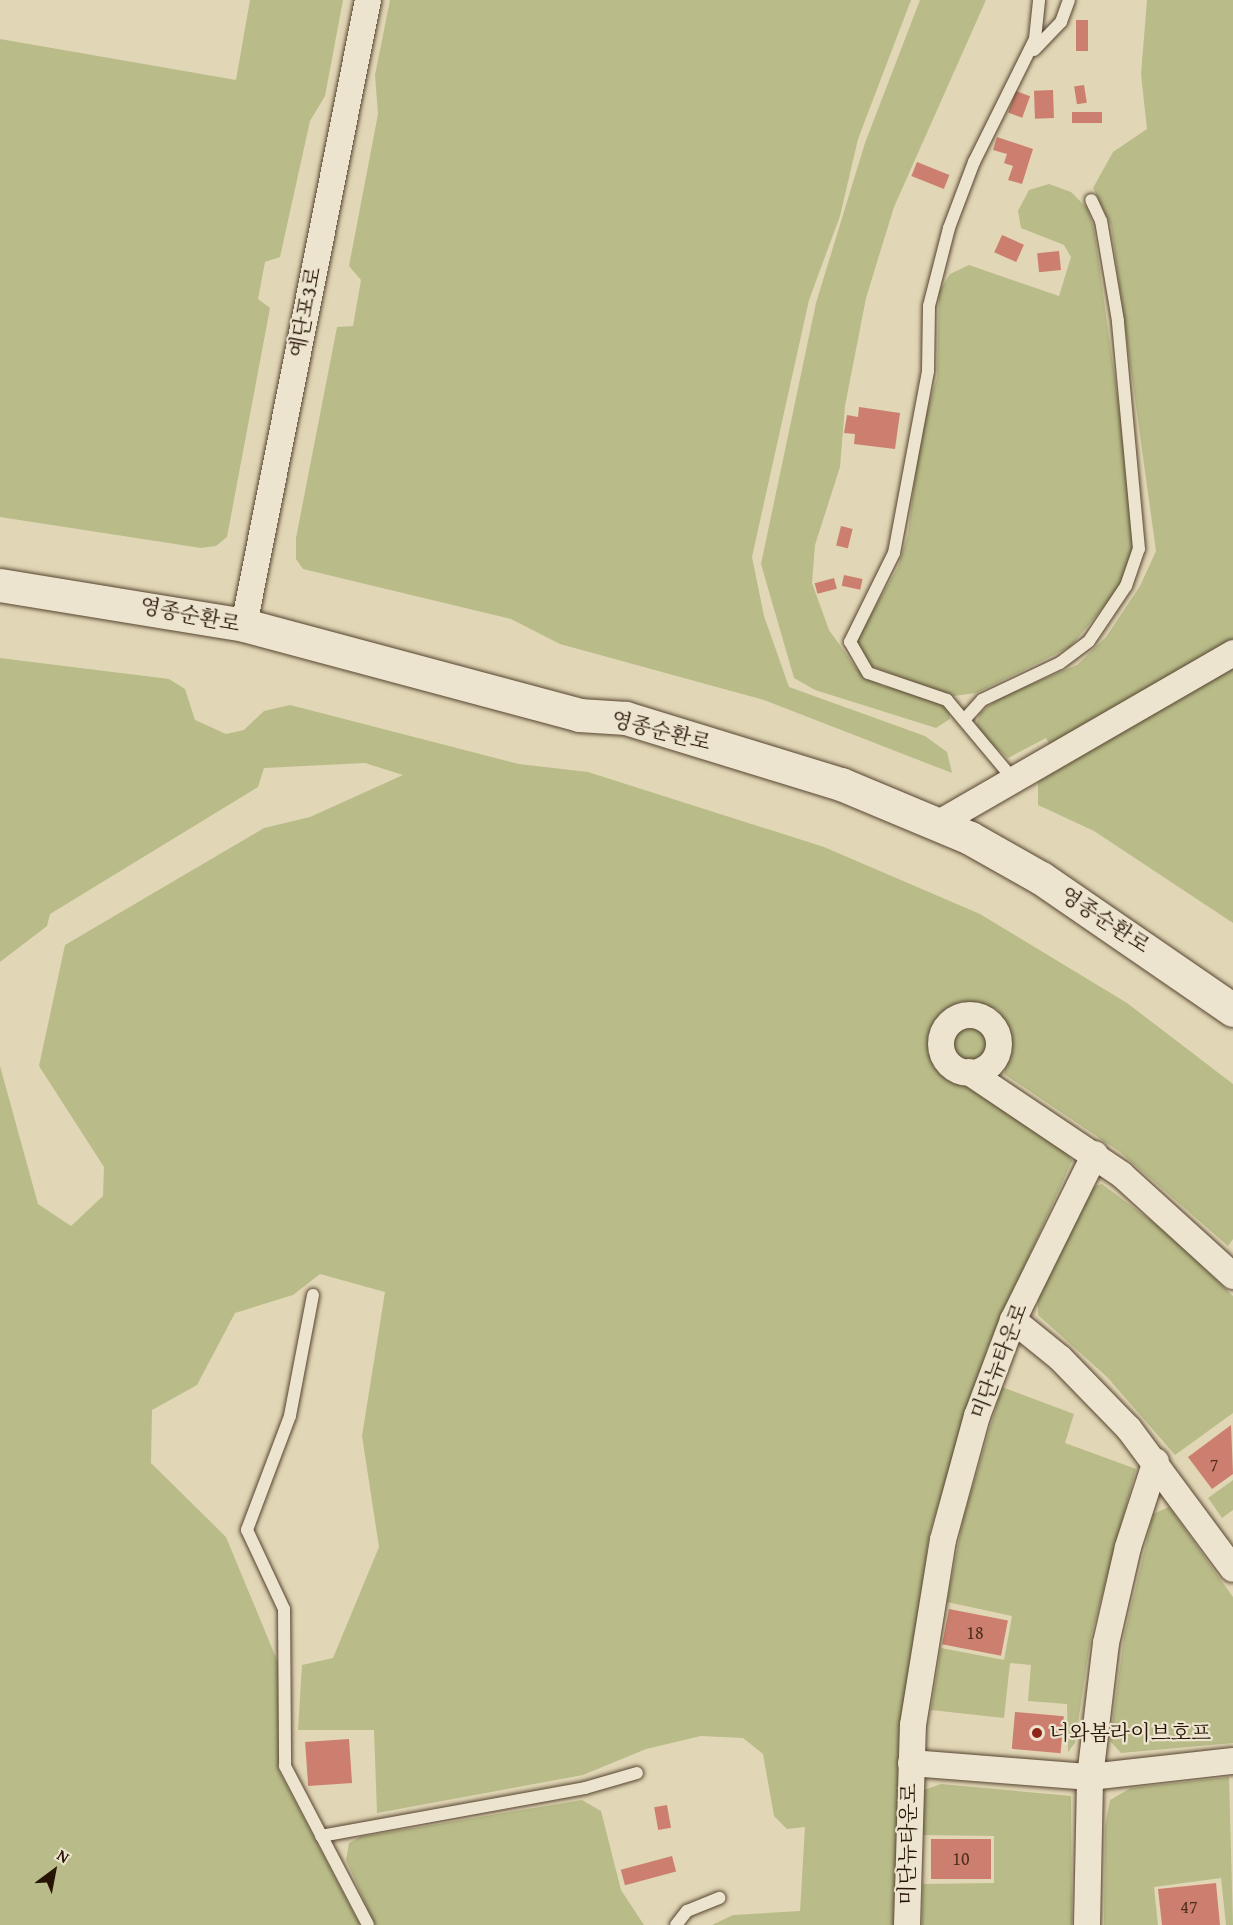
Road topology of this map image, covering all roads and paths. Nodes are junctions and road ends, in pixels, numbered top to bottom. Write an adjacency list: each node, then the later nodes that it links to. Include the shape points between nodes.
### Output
1 (368, 0): 7 (street, 예단포3로)
2 (1039, 0): 4 (lane, via 1039,25)
3 (1069, 0): 4 (lane, via 1061,22)
4 (1027, 58): 9 (lane, via 974,162 950,228 929,306 928,371 894,553 850,642 868,673 933,693)
5 (1091, 200): 9 (lane, via 1101,222 1118,321 1139,549 1116,604 1082,647 1050,668 995,691)
6 (0, 585): 7 (main road, 영종순환로)
7 (244, 625): 11 (main road, 영종순환로, via 579,715 626,718 743,752)
8 (1233, 653): 10 (street)
9 (963, 720): 10 (lane)
10 (1013, 779): 11 (street)
11 (939, 824): 12 (main road, 영종순환로, via 1041,878)
12 (1233, 1010)
13 (969, 1072): 14 (street)
14 (1095, 1154): 15 (street); 17 (street, 미단뉴타운로)
15 (1233, 1276)
16 (313, 1295): 24 (lane, via 290,1416 247,1530 284,1609 285,1766)
17 (1013, 1320): 18 (street, via 1060,1358); 21 (street, 미단뉴타운로, via 977,1416 943,1540)
18 (1156, 1461): 19 (street); 23 (street, via 1112,1613)
19 (1233, 1569)
20 (1233, 1761): 23 (street, 미단뉴타운로)
21 (911, 1763): 23 (street, 미단뉴타운로); 28 (street, 미단뉴타운로)
22 (637, 1773): 24 (lane)
23 (1090, 1777): 29 (street)
24 (321, 1836): 26 (lane)
25 (720, 1898): 27 (lane, via 687,1911)
26 (368, 1925)
27 (676, 1925)
28 (907, 1925)
29 (1087, 1925)

